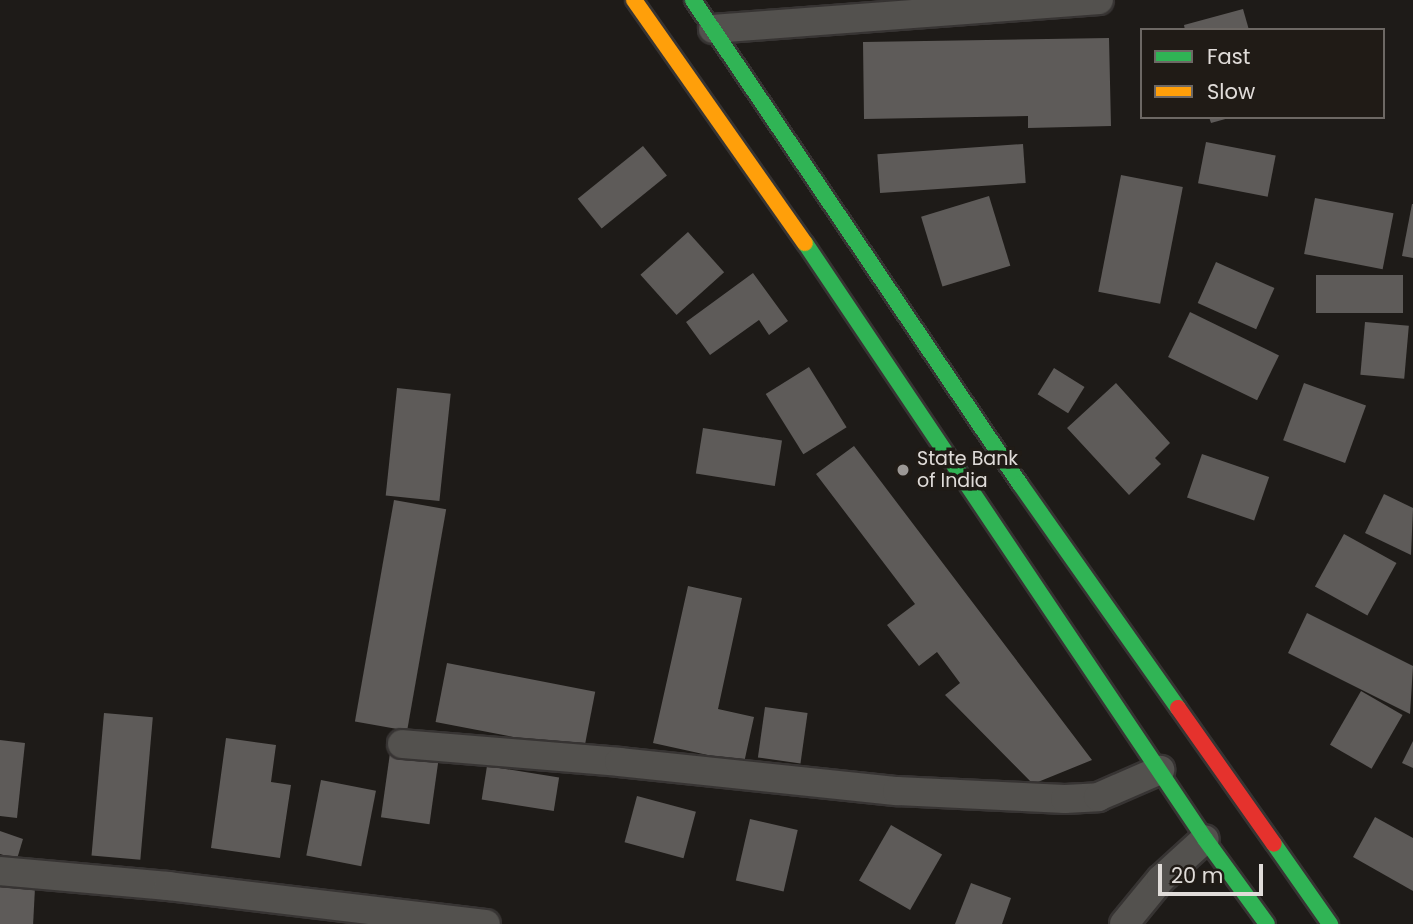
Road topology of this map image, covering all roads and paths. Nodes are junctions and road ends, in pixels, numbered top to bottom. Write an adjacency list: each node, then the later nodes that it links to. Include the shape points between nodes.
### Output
1 (634, 0): 6 (street)
2 (693, 0): 4 (street)
3 (1099, 0): 4 (street)
4 (713, 29): 5 (street)
5 (1020, 484): 6 (street); 14 (street)
6 (993, 500): 8 (street)
7 (402, 744): 8 (street, via 897,791 1065,799 1098,797)
8 (1160, 770): 9 (street)
9 (1205, 839): 12 (street, via 1161,879); 13 (street)
10 (0, 871): 11 (street)
11 (486, 924)
12 (1124, 924)
13 (1267, 924)
14 (1330, 924)

